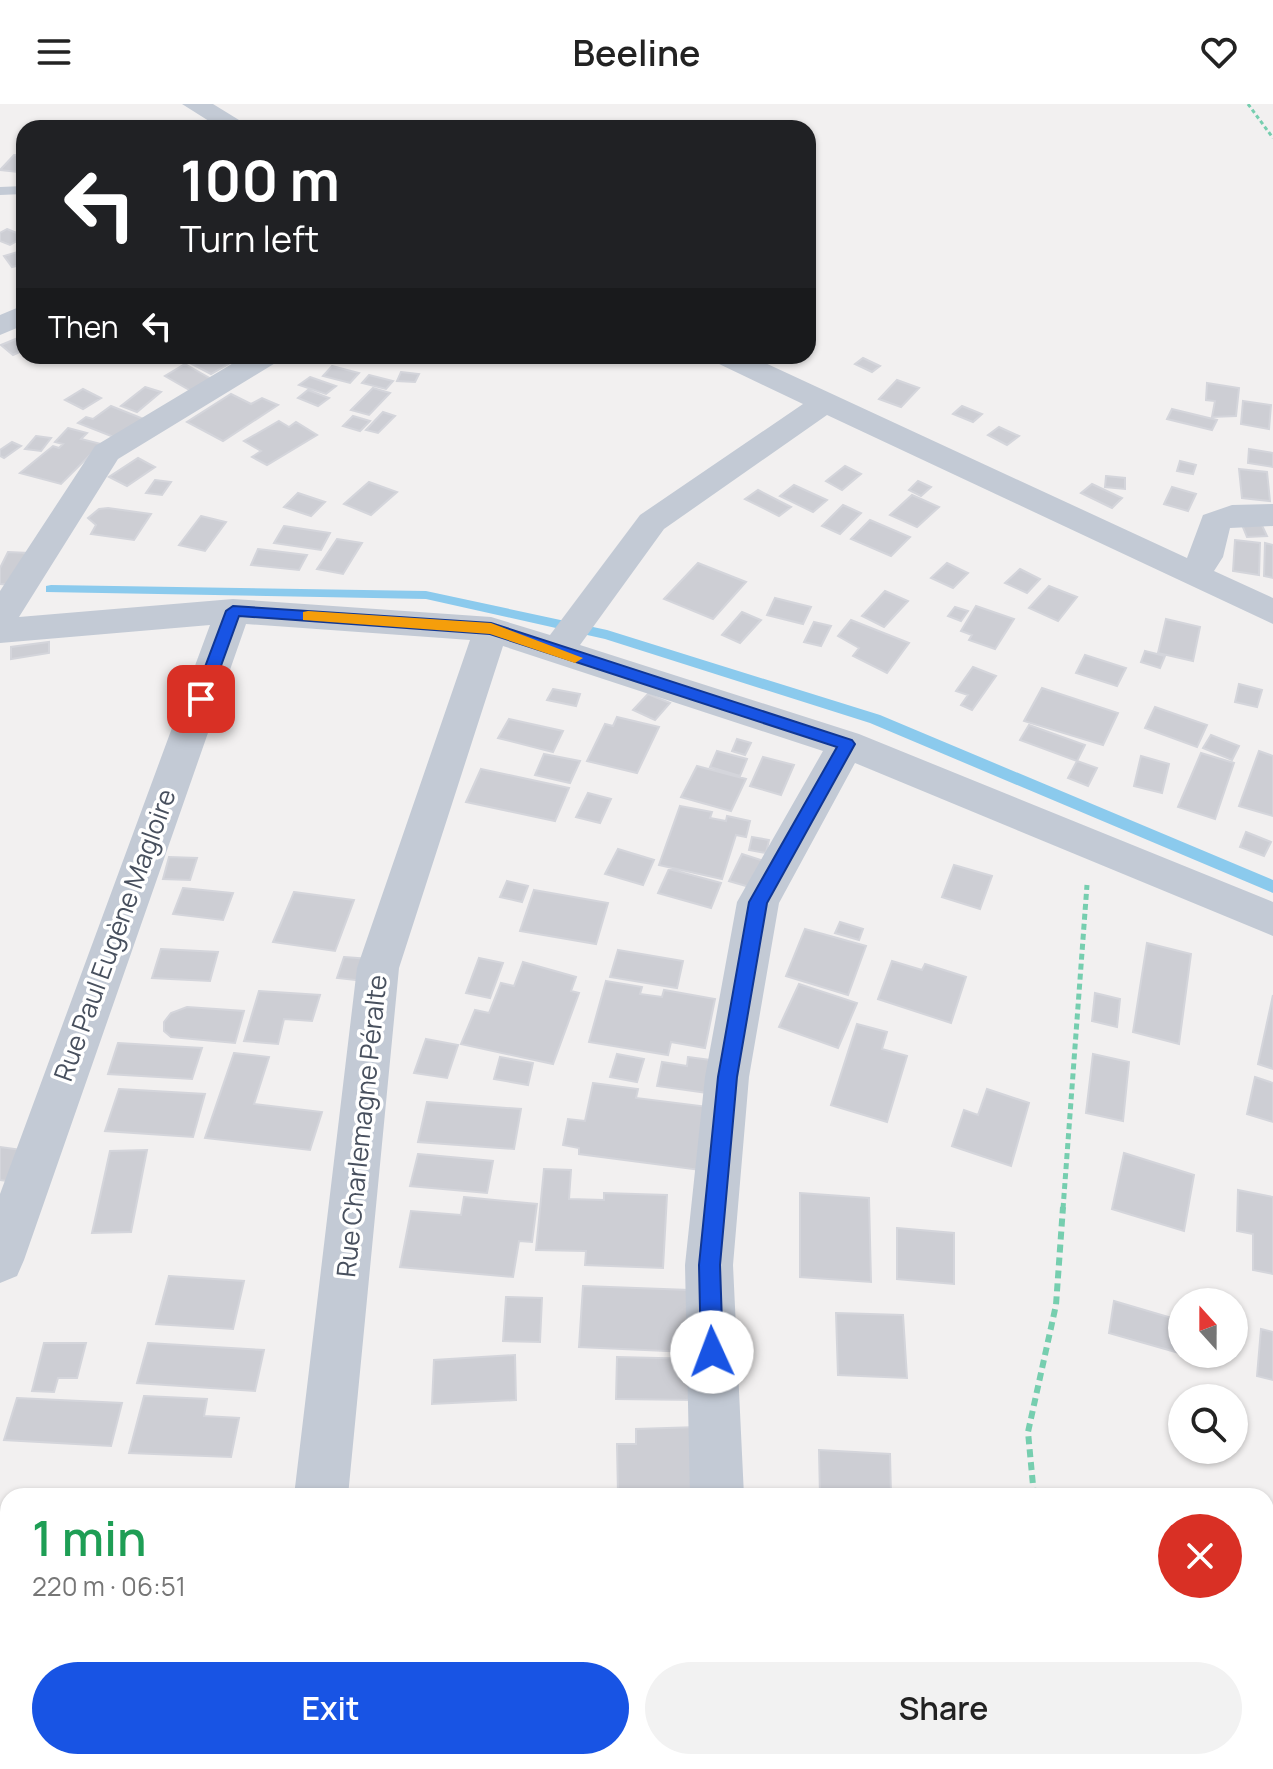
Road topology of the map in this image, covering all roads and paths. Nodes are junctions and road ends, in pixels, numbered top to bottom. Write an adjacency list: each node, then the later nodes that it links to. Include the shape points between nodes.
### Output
1 (194, 104): 3 (street)
2 (1248, 104): 4 (path)
3 (224, 120)
4 (1273, 138)
5 (253, 364): 12 (street, via 106,453)
6 (743, 364): 7 (street)
7 (826, 402): 9 (street); 15 (street, via 652,522)
8 (1273, 515): 9 (street, via 1215,522 1206,557)
9 (1194, 574): 11 (street)
10 (233, 611): 13 (street); 14 (street); 19 (street, Rue Paul Eugène Magloire)
11 (1273, 612)
12 (0, 619)
13 (491, 629): 15 (street); 20 (street, Rue Charlemagne Péralte, via 378,968)
14 (0, 631)
15 (557, 651): 16 (street)
16 (846, 744): 17 (street); 21 (street, via 758,902 727,1077 709,1265)
17 (1091, 845): 18 (street); 22 (path, via 1056,1305 1028,1432)
18 (1273, 920)
19 (0, 1260)
20 (322, 1488)
21 (717, 1488)
22 (1033, 1488)

